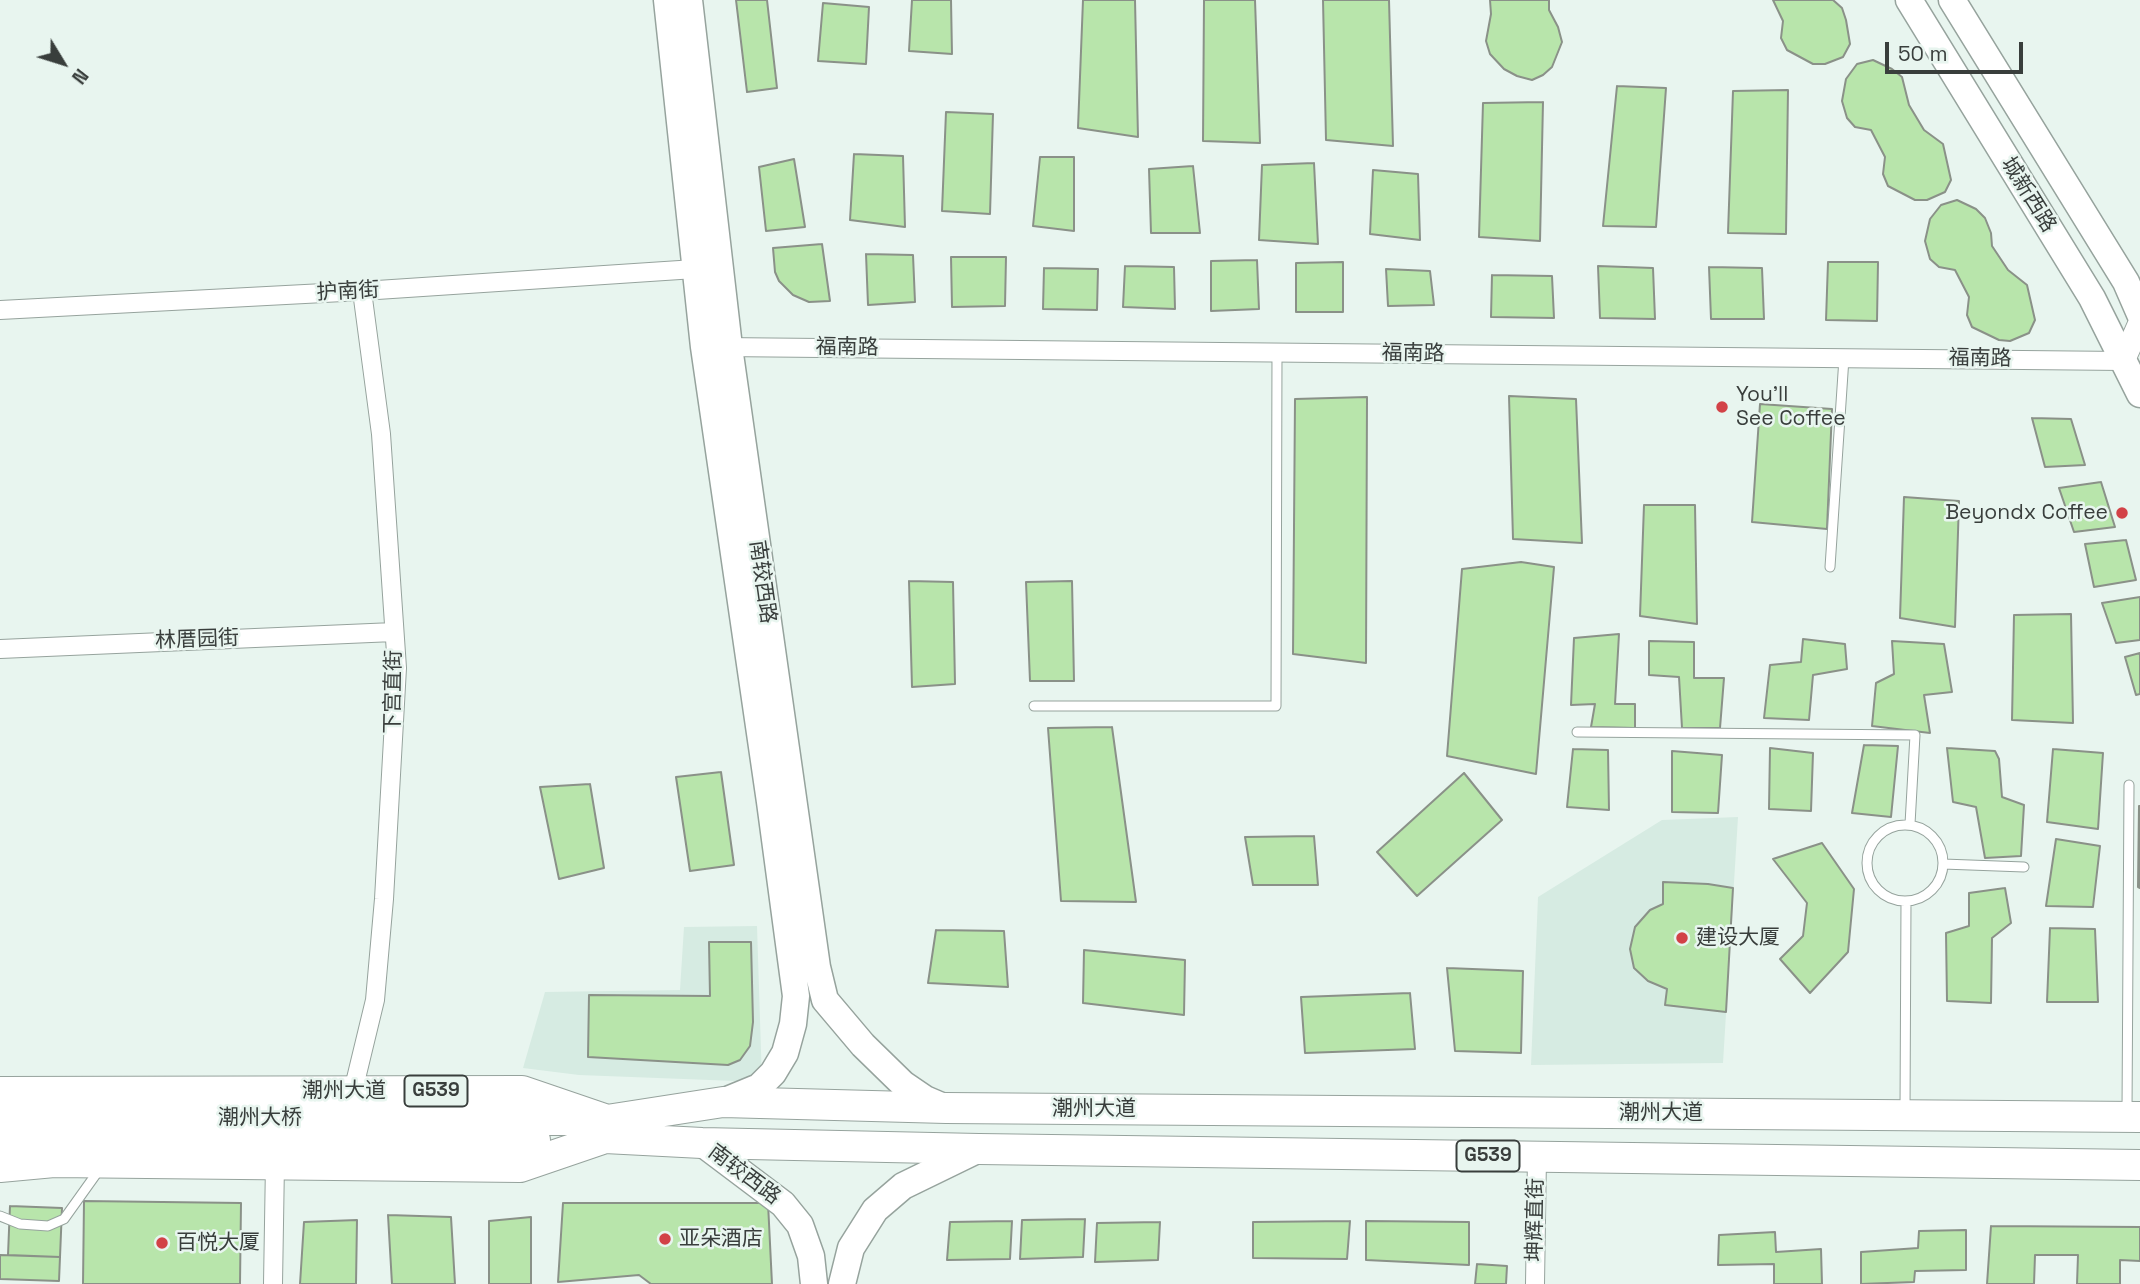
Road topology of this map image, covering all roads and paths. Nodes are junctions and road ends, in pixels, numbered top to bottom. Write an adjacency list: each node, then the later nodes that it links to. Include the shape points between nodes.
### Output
1 (667, 0): 5 (main road, 南较西路)
2 (689, 0): 10 (main road, 南较西路)
3 (1909, 0): 13 (main road, 城新西路, via 2092,298)
4 (1952, 0): 8 (main road, 城新西路, via 2126,282)
5 (695, 269): 6 (street, 护南街); 10 (main road, 南较西路)
6 (362, 291): 7 (street, 护南街); 16 (street, 下宫直街, via 381,434)
7 (0, 310)
8 (2140, 314)
9 (2140, 323): 13 (street)
10 (716, 347): 11 (street, 福南路); 27 (main road, 南较西路, via 796,996 785,1053 773,1073 759,1087); 28 (main road, 南较西路, via 825,1000 902,1084)
11 (1277, 352): 12 (street, 福南路); 18 (lane, via 1276,706)
12 (1844, 358): 13 (street, 福南路); 15 (lane)
13 (2123, 361): 14 (main road, 城新西路)
14 (2140, 394)
15 (1830, 567)
16 (394, 632): 17 (street, 林厝园街); 25 (street, 下宫直街, via 395,709 375,1000)
17 (0, 649)
18 (1034, 706)
19 (1577, 732): 21 (lane, via 1915,736)
20 (2129, 785): 30 (lane)
21 (1910, 824): 22 (lane, via 1933,835); 24 (lane, via 1886,829 1870,848 1867,861 1874,885 1883,894)
22 (1943, 864): 23 (lane); 24 (lane, via 1930,892)
23 (2024, 867)
24 (1906, 901): 29 (lane)
25 (353, 1091): 26 (highway, 潮州大道 / G539); 32 (highway, 潮州大道 / G539, via 522,1091)
26 (0, 1093)
27 (723, 1102): 28 (highway, 潮州大道 / G539); 32 (highway, 潮州大道 / G539)
28 (946, 1108): 29 (highway, 潮州大道 / G539)
29 (1905, 1115): 30 (highway, 潮州大道 / G539)
30 (2136, 1115)
31 (0, 1122): 33 (highway, 潮州大桥 / G539, via 113,1117)
32 (606, 1129): 33 (highway); 35 (highway, 潮州大道 / G539); 39 (highway, 潮州大道 / G539, via 520,1167)
33 (518, 1130): 34 (highway, 潮州大桥)
34 (0, 1143)
35 (702, 1143): 36 (highway, 潮州大道 / G539); 44 (main road, 南较西路, via 783,1204 804,1236)
36 (979, 1149): 37 (highway, 潮州大道 / G539); 45 (main road, via 903,1186 875,1210 851,1248)
37 (1536, 1157): 40 (highway, 潮州大道 / G539); 46 (street, 坤辉直街)
38 (107, 1163): 39 (highway, 潮州大道 / G539); 41 (highway, 潮州大道 / G539); 42 (lane, via 91,1178 64,1219 48,1226 20,1224)
39 (275, 1163): 43 (street)
40 (2140, 1165)
41 (0, 1167)
42 (0, 1216)
43 (274, 1284)
44 (814, 1284)
45 (842, 1284)
46 (1535, 1284)

